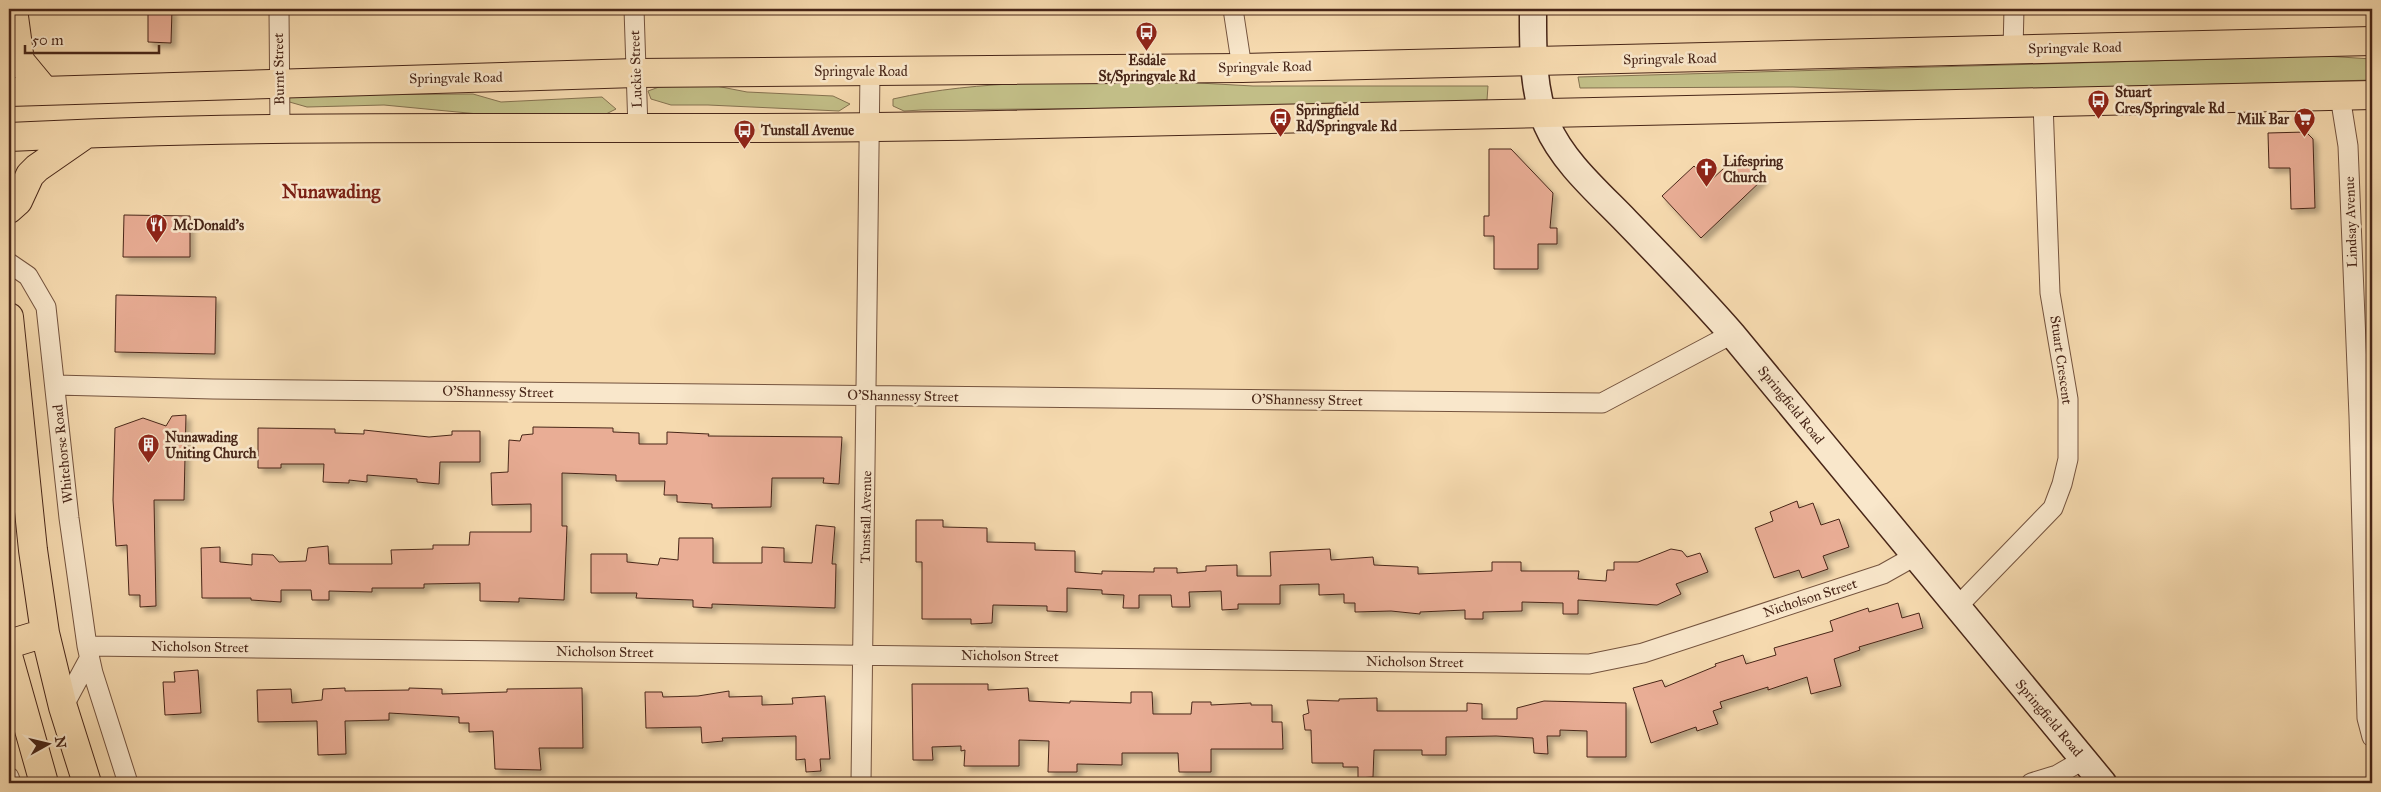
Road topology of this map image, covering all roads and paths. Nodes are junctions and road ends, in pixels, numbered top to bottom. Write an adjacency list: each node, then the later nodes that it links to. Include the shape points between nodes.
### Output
1 (13, 9): 14 (main road, via 20,61)
2 (279, 9): 13 (street, Burnt Street)
3 (634, 9): 12 (street, Luckie Street)
4 (1233, 9): 10 (street)
5 (1533, 9): 9 (main road, Springfield Road)
6 (2014, 9): 8 (street)
7 (2372, 41): 8 (main road, Springvale Road)
8 (2013, 50): 9 (main road, Springvale Road)
9 (1534, 62): 10 (main road, Springvale Road); 19 (main road, Springfield Road)
10 (1242, 68): 11 (main road, Springvale Road)
11 (870, 71): 12 (main road, Springvale Road); 20 (street, Tunstall Avenue)
12 (636, 73): 13 (main road, Springvale Road); 21 (street, Luckie Street)
13 (279, 83): 14 (main road, Springvale Road); 22 (street, Burnt Street)
14 (44, 90): 15 (main road, Springvale Road)
15 (9, 92)
16 (2372, 95): 17 (main road)
17 (2340, 96): 18 (main road); 31 (street, Lindsay Avenue, via 2348,146)
18 (2043, 103): 19 (main road); 33 (street, Stuart Crescent, via 2050,293 2068,399 2068,459 2053,508)
19 (1544, 115): 20 (main road); 28 (main road, Springfield Road, via 1560,147 1589,183)
20 (870, 127): 21 (main road); 30 (street, Tunstall Avenue)
21 (638, 129): 22 (main road)
22 (280, 130): 23 (main road)
23 (86, 134): 24 (main road); 25 (main road, via 37,168 30,175 18,201)
24 (9, 136)
25 (9, 209)
26 (9, 263): 29 (street, Whitehorse Road, via 28,276 45,304)
27 (9, 317): 34 (main road, via 33,550)
28 (1732, 334): 30 (street, O'Shannessy Street, via 1602,403); 32 (main road, Springfield Road)
29 (56, 385): 30 (street, O'Shannessy Street); 36 (street, Whitehorse Road, via 70,527)
30 (867, 396): 37 (street, Tunstall Avenue)
31 (2366, 416): 40 (street, Lindsay Avenue, via 2367,718)
32 (1915, 556): 33 (main road, Springfield Road); 37 (street, Nicholson Street, via 1874,577 1643,653 1590,664)
33 (1957, 607): 41 (main road, Springfield Road)
34 (45, 633): 35 (main road); 39 (main road)
35 (9, 644)
36 (88, 652): 37 (street, Nicholson Street); 39 (street); 46 (street, Whitehorse Road)
37 (864, 654): 47 (street, Tunstall Avenue)
38 (9, 659): 44 (main road)
39 (62, 706): 45 (main road)
40 (2372, 737)
41 (2083, 760): 48 (street, via 2057,775); 49 (main road, Springfield Road)
42 (9, 777): 43 (street)
43 (11, 783)
44 (44, 783)
45 (87, 783)
46 (128, 783)
47 (861, 783)
48 (2031, 783)
49 (2103, 783)

